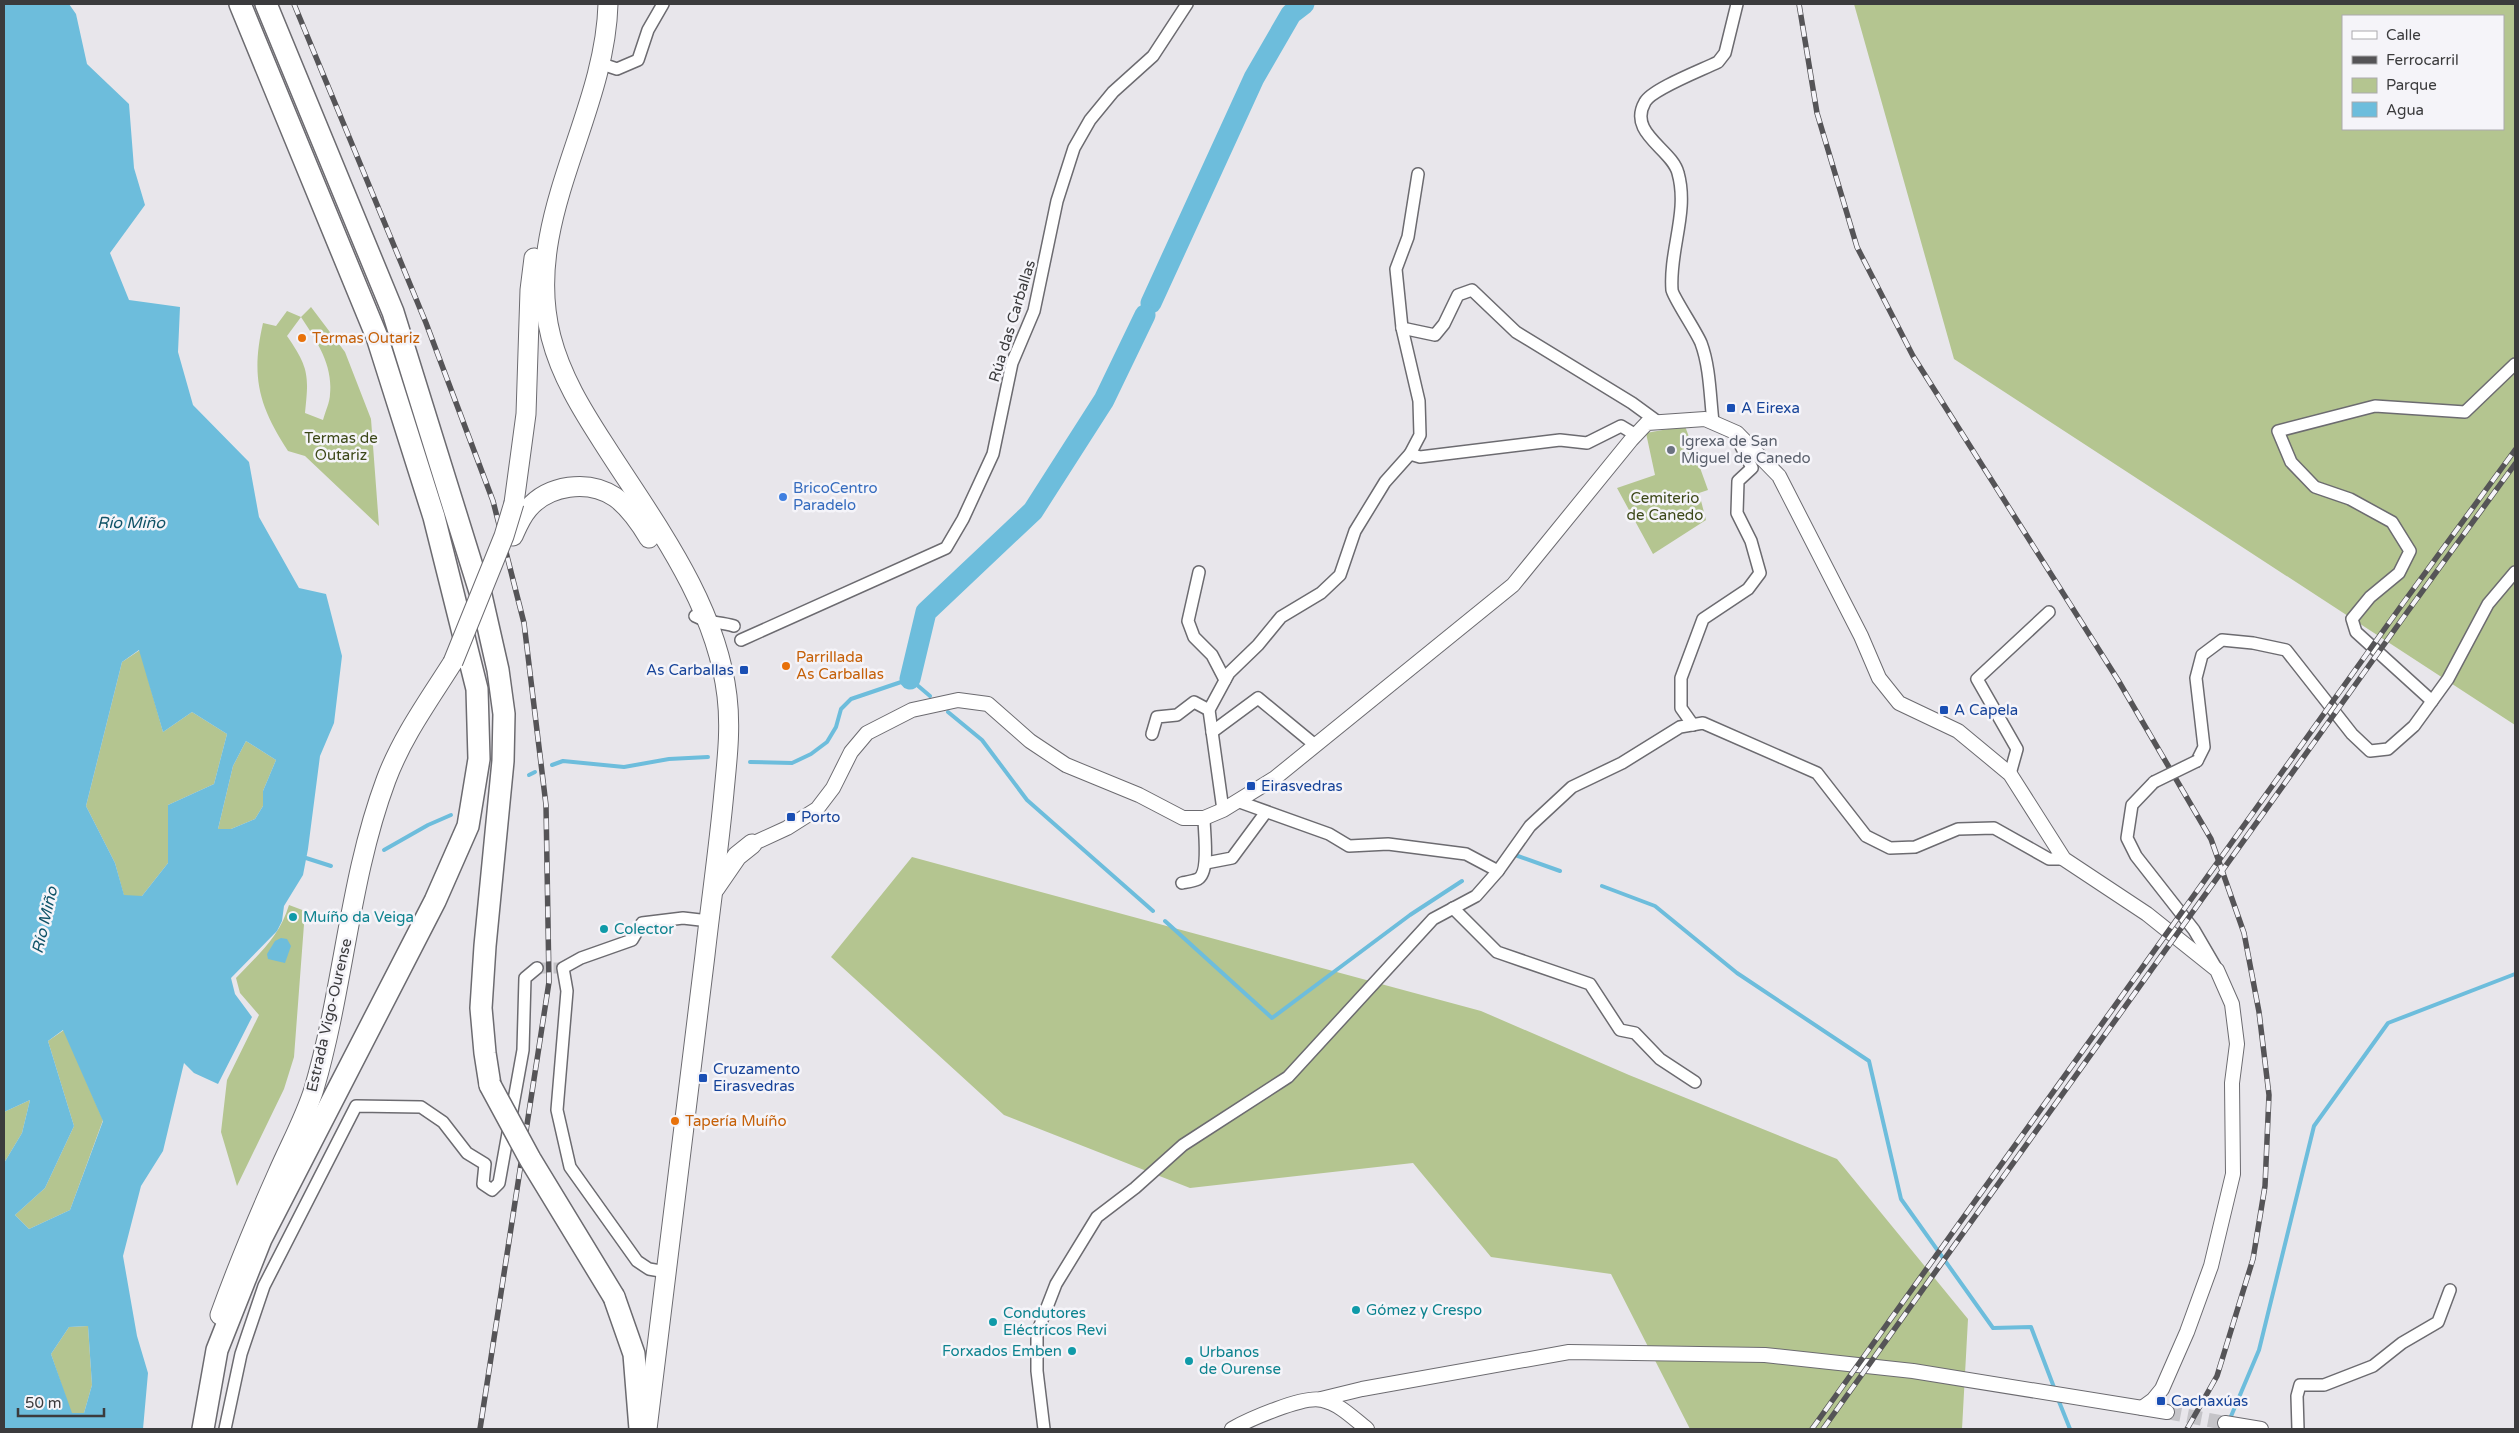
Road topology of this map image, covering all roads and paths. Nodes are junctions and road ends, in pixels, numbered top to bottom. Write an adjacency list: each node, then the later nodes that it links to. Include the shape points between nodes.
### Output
1 (240, 4): 56 (highway, via 377,337 434,517 477,689 479,759 468,826 435,901 261,1239 217,1350)
2 (266, 4): 58 (highway, bridge, via 393,312 481,595 504,714 503,761 481,1008 490,1085 614,1297 634,1354)
3 (600, 4): 23 (highway, bridge, via 595,44 582,92 539,224 530,290 526,414 514,503)
4 (608, 4): 8 (highway)
5 (663, 4): 8 (street, via 648,30 638,60 617,69)
6 (1187, 4): 22 (street, Rúa das Carballas, via 1153,56 1113,92 1090,120 1074,148 1057,201 1034,311 1012,363 993,454 946,548)
7 (1738, 4): 13 (street, via 1724,53 1718,62 1654,93 1645,102 1641,116 1644,130 1676,166 1682,187 1672,292 1701,344)
8 (602, 64): 20 (highway, via 560,187 546,251 543,290 551,337 581,408 674,554 699,600)
9 (1418, 174): 10 (street, via 1408,238 1396,269)
10 (1402, 328): 12 (street, via 1435,335 1458,295 1472,290 1516,332); 16 (street, via 1419,402 1420,435)
11 (2515, 364): 25 (street, via 2465,412 2375,406 2278,432 2291,462 2316,487 2350,499 2392,522 2410,551 2399,573 2370,597 2352,619 2356,632)
12 (1658, 422): 13 (street, via 1705,419); 15 (street, via 1648,423)
13 (1713, 422): 14 (street)
14 (1734, 432): 27 (street, via 1752,468 1738,481 1737,513 1751,541 1760,573 1748,589 1703,619 1681,678 1681,708); 31 (street, via 1779,476 1861,636 1879,678 1899,704 1958,731)
15 (1636, 435): 16 (street, via 1621,426 1587,443 1560,440 1420,457); 30 (street, via 1513,585)
16 (1410, 454): 24 (street, via 1385,482 1355,531 1340,576 1321,593 1281,617)
17 (1199, 572): 24 (street, via 1188,621 1194,636 1212,655)
18 (2515, 572): 25 (street, via 2488,604 2448,679)
19 (2049, 612): 31 (street, via 1977,679 2017,749)
20 (701, 619): 21 (street); 23 (highway, bridge, via 627,507 606,492 582,486 552,492 534,502 528,510); 36 (highway, via 722,665 727,694 730,731)
21 (734, 626)
22 (741, 640)
23 (453, 662): 55 (highway, Estrada Vigo-Ourense, via 406,737 386,778 358,881 339,986 313,1090 244,1250 214,1333 203,1374)
24 (1226, 680): 26 (street)
25 (2432, 701): 46 (street, bridge, via 2414,726 2388,749 2370,751 2352,734 2286,650 2222,640 2202,655 2196,678 2204,747 2196,761 2154,782 2132,805 2127,838 2136,856 2194,930)
26 (1209, 710): 28 (street); 29 (street, via 1194,702 1177,715 1157,717)
27 (1693, 725): 38 (street, via 1703,723 1817,773 1866,836 1890,848 1916,847 1958,829 1994,828 2049,859); 40 (street, via 1680,727 1622,763 1572,787 1530,826)
28 (1212, 732): 30 (street, via 1258,698); 33 (street)
29 (1152, 734)
30 (1315, 745): 32 (street, via 1275,778)
31 (2010, 774): 38 (street)
32 (1237, 801): 33 (street); 34 (street)
33 (1223, 810): 35 (street)
34 (1266, 812): 39 (street, via 1232,858); 40 (street, via 1329,834 1349,846 1388,844 1466,854)
35 (1204, 818): 37 (street, via 1183,818 1139,795 1066,765 1030,741 988,704 958,700 912,710 867,733 851,752 833,788 817,809 787,828); 39 (street)
36 (720, 833): 37 (highway, via 733,846); 42 (highway)
37 (752, 844): 42 (highway, via 737,856)
38 (2064, 859): 46 (street, via 2146,914)
39 (1206, 863): 41 (street, via 1198,879)
40 (1498, 871): 43 (street, via 1476,896)
41 (1182, 883)
42 (713, 892): 44 (highway)
43 (1453, 908): 47 (street, via 1497,952 1590,984 1620,1030 1635,1033 1660,1059); 60 (street, via 1433,919 1288,1077 1183,1145 1097,1217 1056,1284 1036,1333)
44 (709, 921): 48 (highway); 48 (street, via 683,918 642,923 632,940 563,968 567,991 557,1110 570,1167 638,1261 649,1269)
45 (537, 968): 57 (street, via 525,978 523,1050 499,1183 492,1190 483,1184 485,1164 466,1153 443,1122 421,1107 356,1106 264,1286 241,1354)
46 (2217, 970): 51 (street, via 2232,1004 2237,1044 2232,1083 2233,1174 2211,1266 2187,1332 2162,1389)
47 (1695, 1082)
48 (666, 1272): 59 (highway)
49 (2450, 1290): 64 (street, via 2438,1322 2402,1343 2373,1366 2324,1385 2300,1385)
50 (1321, 1399): 51 (street, via 1569,1352 1765,1355 1914,1371); 61 (street, via 1306,1400); 62 (street, via 1347,1412)
51 (2142, 1408): 52 (street)
52 (2167, 1412)
53 (2225, 1423): 54 (street)
54 (2239, 1427): 63 (street)
55 (195, 1429)
56 (203, 1429)
57 (226, 1429)
58 (640, 1429)
59 (647, 1429)
60 (1044, 1429)
61 (1232, 1429)
62 (1367, 1429)
63 (2261, 1429)
64 (2298, 1429)

